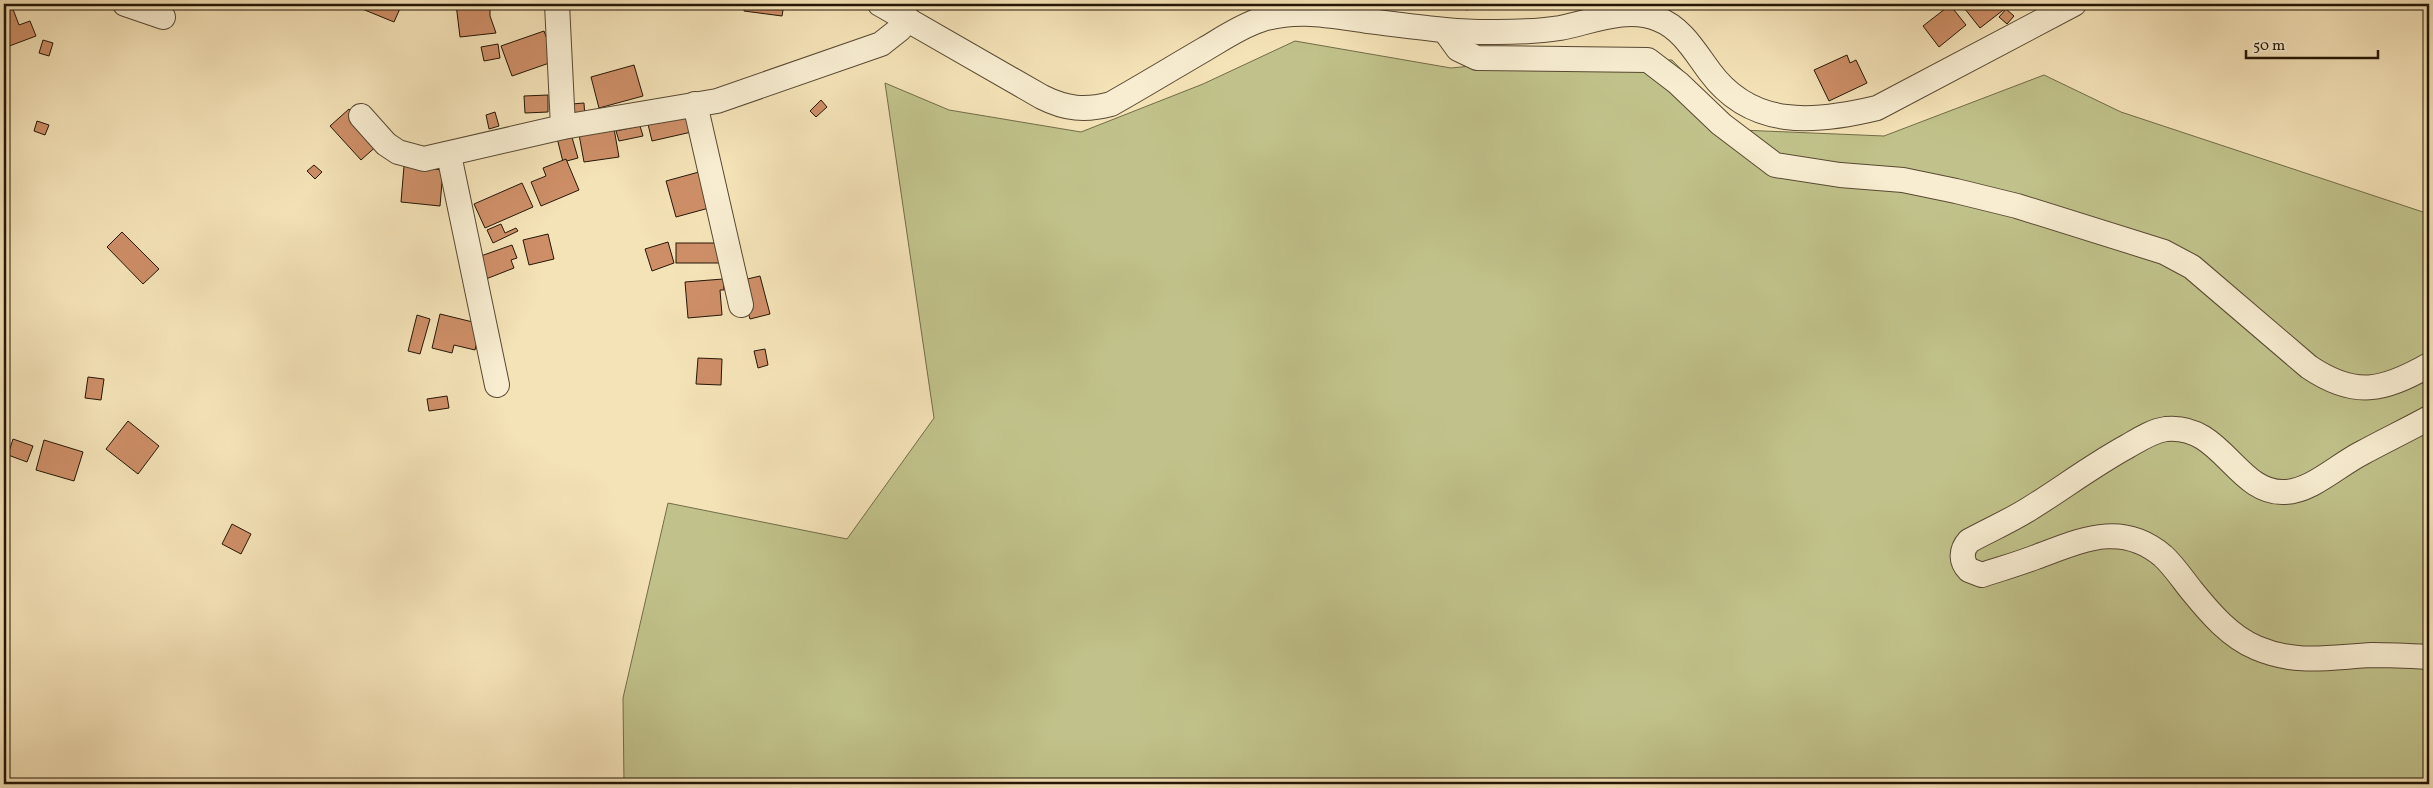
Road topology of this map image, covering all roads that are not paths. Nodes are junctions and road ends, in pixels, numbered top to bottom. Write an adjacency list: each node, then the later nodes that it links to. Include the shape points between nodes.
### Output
1 (125, 4): 5 (street)
2 (557, 4): 10 (street)
3 (880, 4): 6 (street)
4 (2066, 6): 7 (street, via 1877,108 1842,116 1786,118 1744,104 1726,91 1682,35 1659,19 1645,15 1631,13 1557,28)
5 (164, 17)
6 (908, 19): 7 (street, via 1042,98 1058,106 1076,109 1094,109 1111,104 1233,33 1259,20 1287,13 1316,12); 8 (street, via 881,44 717,101)
7 (1446, 31): 13 (street, via 1458,49 1477,58 1648,60 1721,124 1775,165 1903,180 1956,191 2017,206 2164,252 2192,267 2309,367 2342,384 2380,388)
8 (695, 104): 10 (street); 12 (street)
9 (361, 116): 11 (street, via 386,144 398,152 424,159)
10 (563, 127): 11 (street)
11 (449, 155): 14 (street)
12 (740, 305)
13 (2429, 365)
14 (497, 385)
15 (2429, 418): 16 (street, via 2360,453 2304,488 2284,492 2273,492 2254,482 2203,436 2177,428 2164,429 2100,461 2028,510 1969,541 1962,558 1969,570 1982,575 2090,537 2129,538 2164,556 2210,613 2256,648 2282,657 2311,660 2373,655)
16 (2429, 657)

